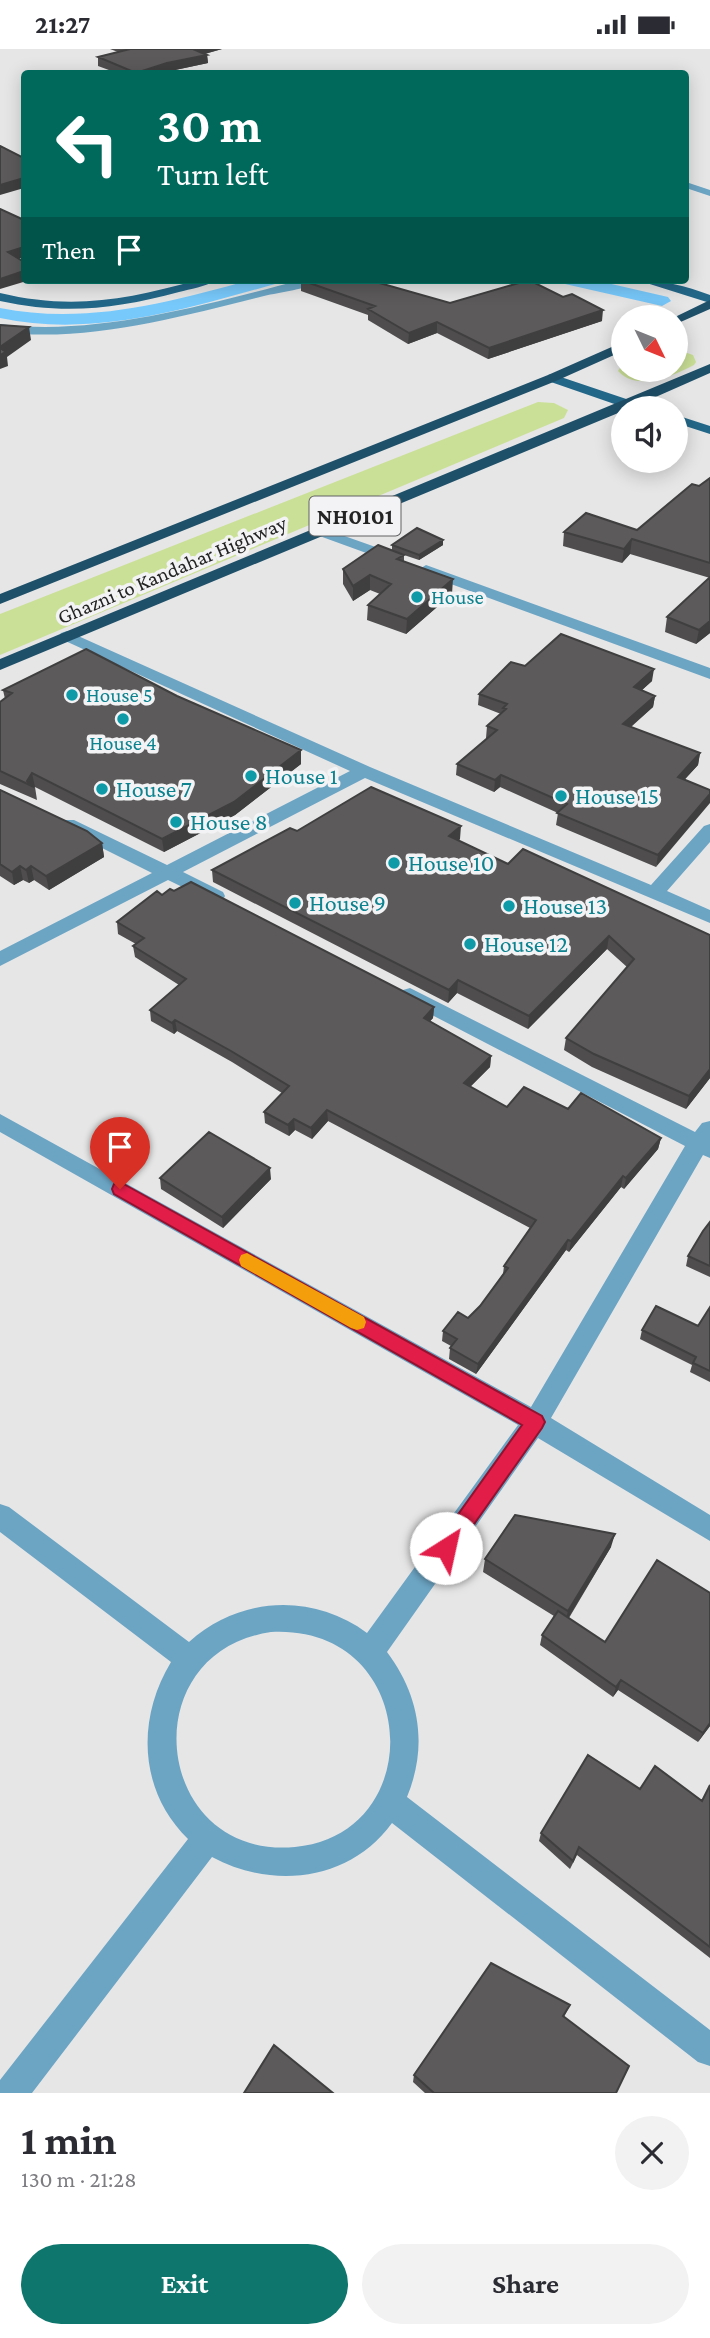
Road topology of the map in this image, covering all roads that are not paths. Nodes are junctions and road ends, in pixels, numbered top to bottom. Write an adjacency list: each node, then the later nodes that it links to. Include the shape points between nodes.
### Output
1 (689, 186): 2 (street)
2 (710, 193)
3 (196, 284): 6 (main road, via 87,305 41,306)
4 (299, 284): 9 (street, via 226,303 51,333)
5 (655, 284): 7 (main road)
6 (0, 297)
7 (710, 302): 8 (highway)
8 (688, 314)
9 (0, 328)
10 (611, 351): 12 (highway, Ghazni to Kandahar Highway / NH0101)
11 (710, 367): 13 (highway, Ghazni to Kandahar Highway / NH0101)
12 (551, 378): 14 (main road); 19 (highway, Ghazni to Kandahar Highway / NH0101)
13 (653, 396)
14 (611, 398)
15 (611, 415): 18 (highway, Ghazni to Kandahar Highway / NH0101)
16 (688, 423): 17 (main road)
17 (710, 430)
18 (319, 530): 20 (highway, Ghazni to Kandahar Highway / NH0101); 22 (street)
19 (0, 599)
20 (68, 636): 21 (highway, Ghazni to Kandahar Highway / NH0101); 23 (street)
21 (0, 665)
22 (710, 674)
23 (364, 771): 26 (street); 27 (street)
24 (49, 815): 26 (street)
25 (710, 830): 27 (street)
26 (171, 872): 28 (street); 30 (street)
27 (654, 894): 29 (street)
28 (232, 904)
29 (710, 916)
30 (0, 959)
31 (391, 986): 33 (street)
32 (0, 1122): 34 (street)
33 (706, 1141): 34 (street)
34 (535, 1422): 36 (street); 37 (street)
35 (0, 1516): 38 (street)
36 (710, 1529)
37 (371, 1652): 38 (street, via 341,1629 311,1618 279,1616 247,1622 217,1638); 39 (street, via 393,1684 404,1723 402,1764)
38 (192, 1661): 40 (street, via 171,1694 162,1733 164,1773 179,1810)
39 (389, 1802): 40 (street, via 359,1835 323,1857 282,1865 242,1859); 41 (street)
40 (206, 1841): 42 (street)
41 (710, 2050)
42 (11, 2093)

